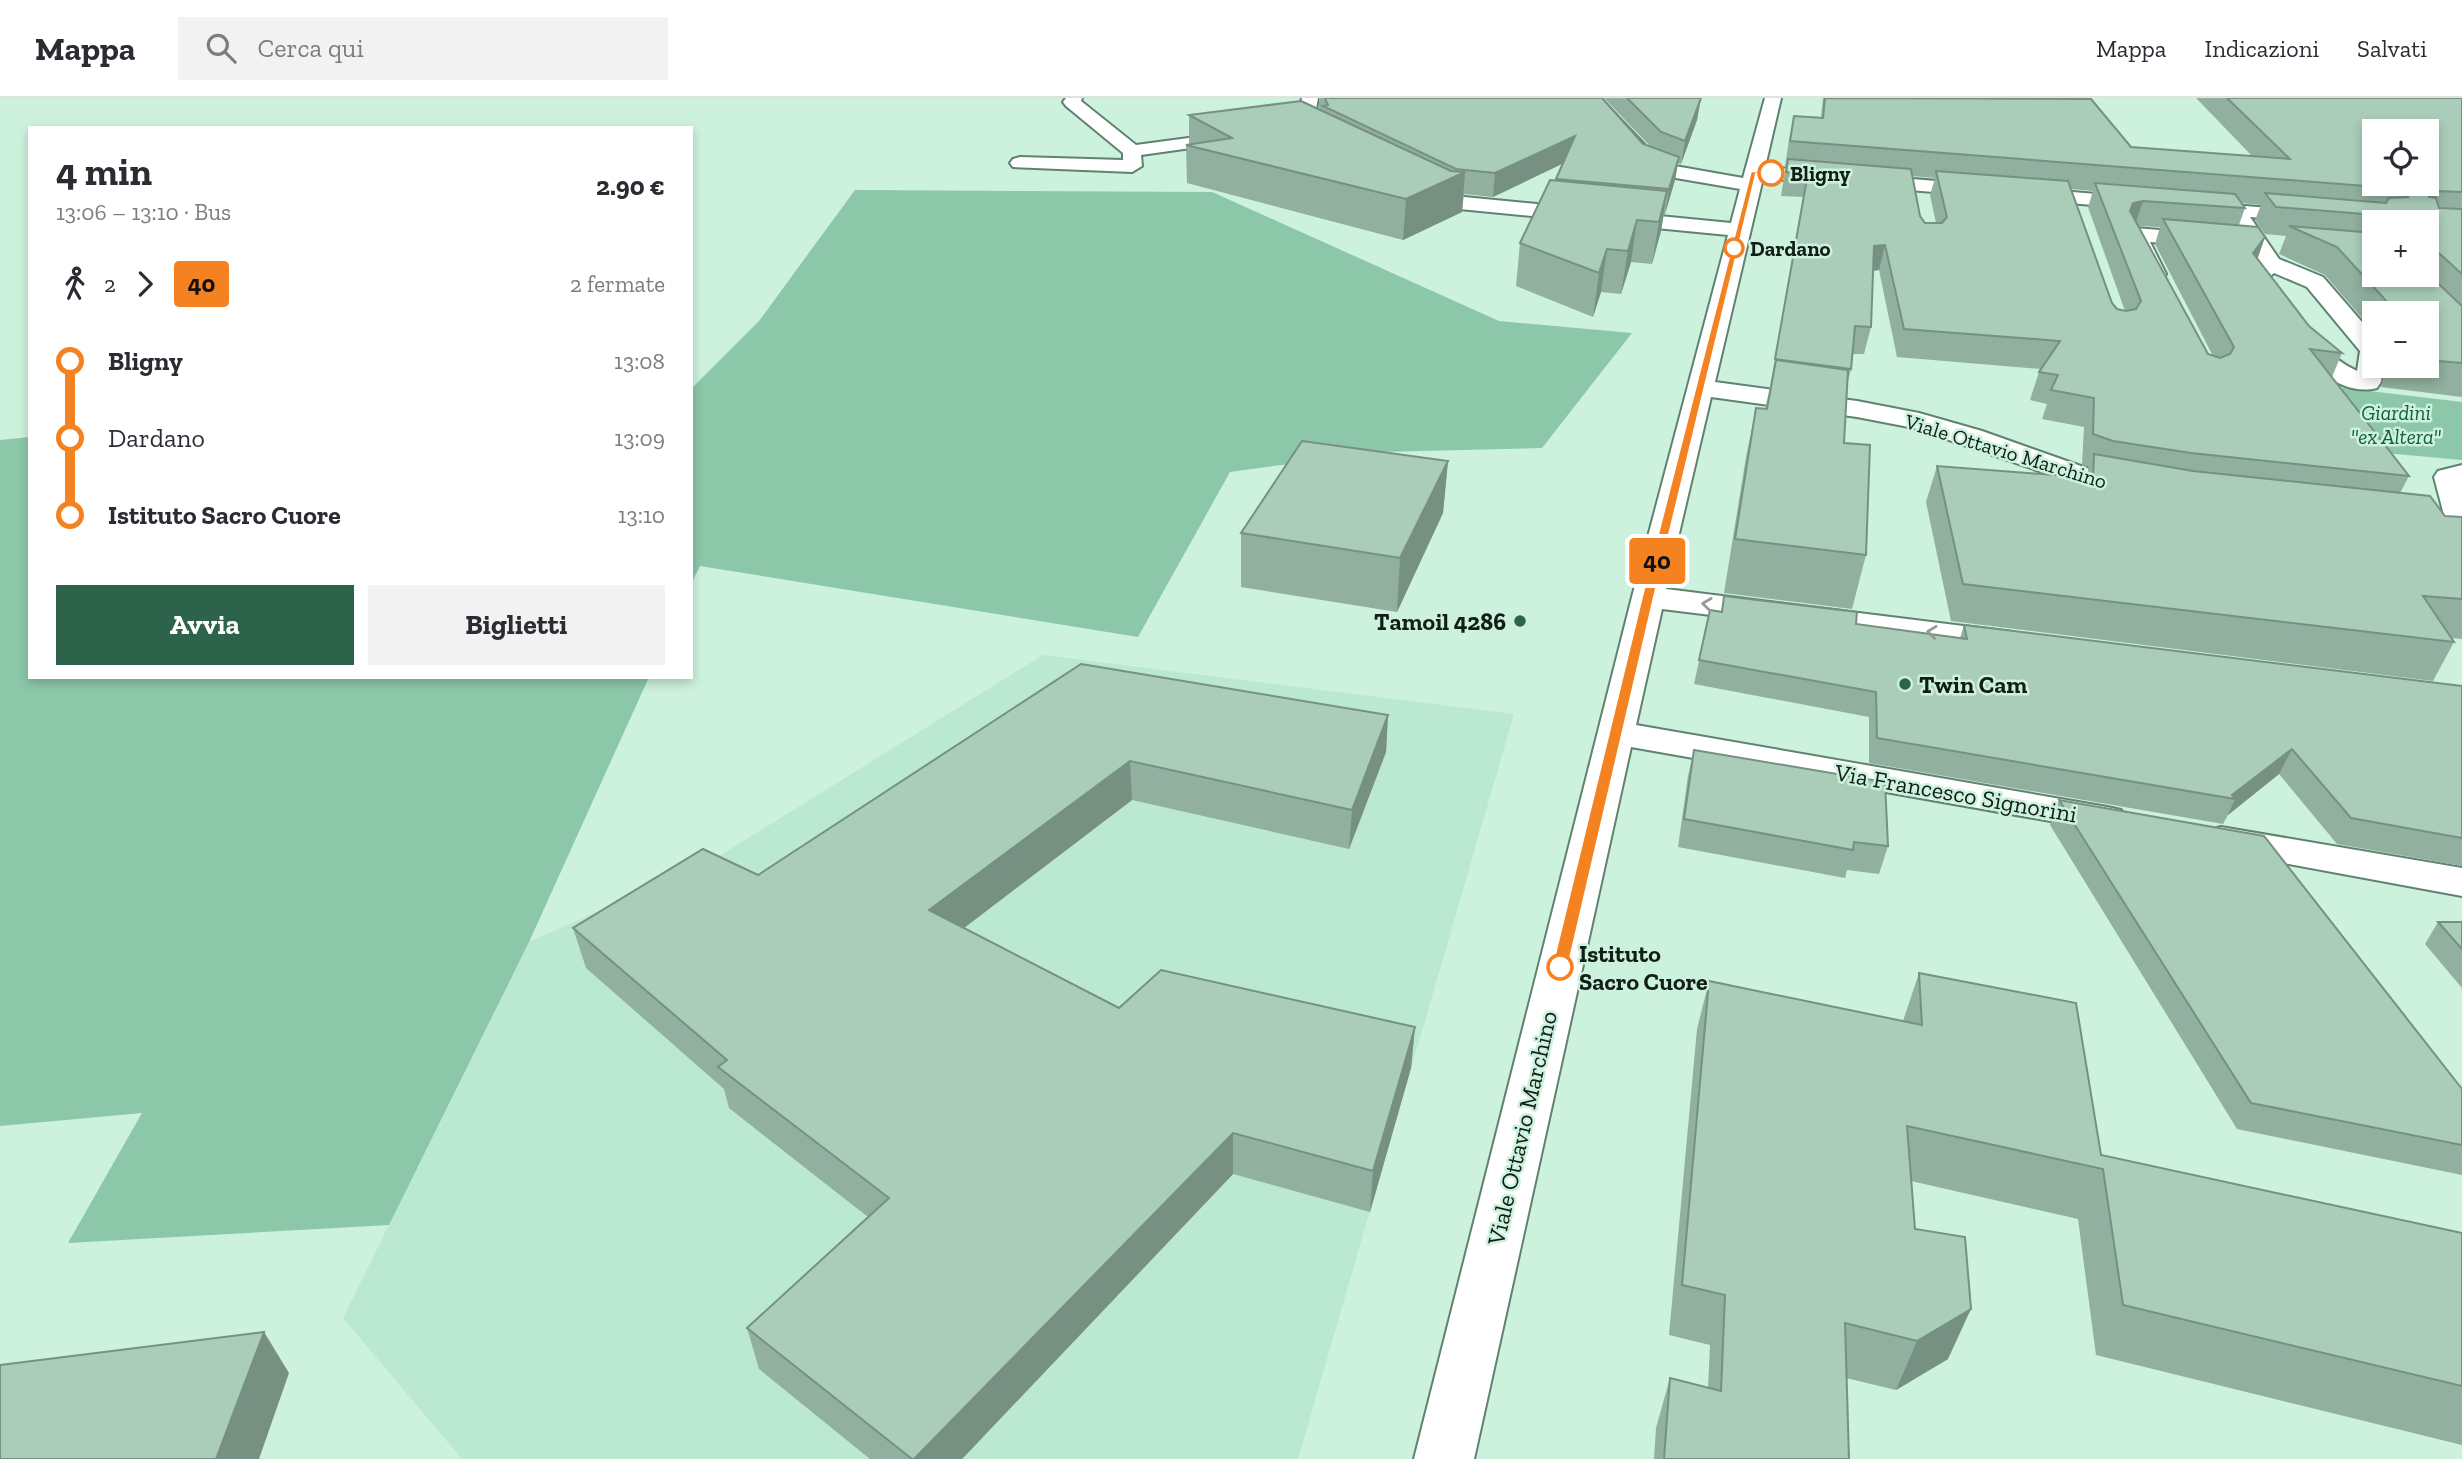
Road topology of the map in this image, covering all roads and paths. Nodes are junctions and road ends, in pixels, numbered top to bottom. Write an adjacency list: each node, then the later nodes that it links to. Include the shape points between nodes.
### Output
1 (1074, 98): 6 (street, via 1072,102)
2 (1310, 98): 7 (street, via 1296,129)
3 (1591, 98): 10 (street, via 1649,161 1670,171)
4 (1773, 98): 10 (street, Viale Ottavio Marchino)
5 (1262, 133): 6 (street)
6 (1132, 151): 8 (street, via 1132,166)
7 (1353, 153)
8 (1020, 163)
9 (1401, 177): 15 (street, via 1449,202)
10 (1752, 178): 11 (street, via 1917,192); 15 (street, Viale Ottavio Marchino)
11 (2071, 197): 12 (street); 14 (street)
12 (2235, 210): 13 (street); 16 (street)
13 (2362, 220)
14 (2080, 224)
15 (1739, 230): 19 (street, Viale Ottavio Marchino)
16 (2257, 243): 17 (street); 18 (street, via 2135,234)
17 (2277, 254): 17 (street, via 2256,277 2304,345 2350,380 2368,382 2373,350 2315,282)
18 (2165, 293)
19 (1700, 388): 21 (street, Viale Ottavio Marchino, via 1902,418 1948,429 2098,482); 23 (street, Viale Ottavio Marchino)
20 (2462, 474): 22 (street, via 2448,477 2460,522)
21 (2152, 491)
22 (2394, 520)
23 (1648, 597): 24 (street, one-way to 23); 25 (street, Viale Ottavio Marchino)
24 (2040, 645)
25 (1616, 733): 26 (street, Via Francesco Signorini); 29 (street, Viale Ottavio Marchino)
26 (2148, 827)
27 (2189, 834): 28 (street)
28 (2462, 882)
29 (1444, 1459)

